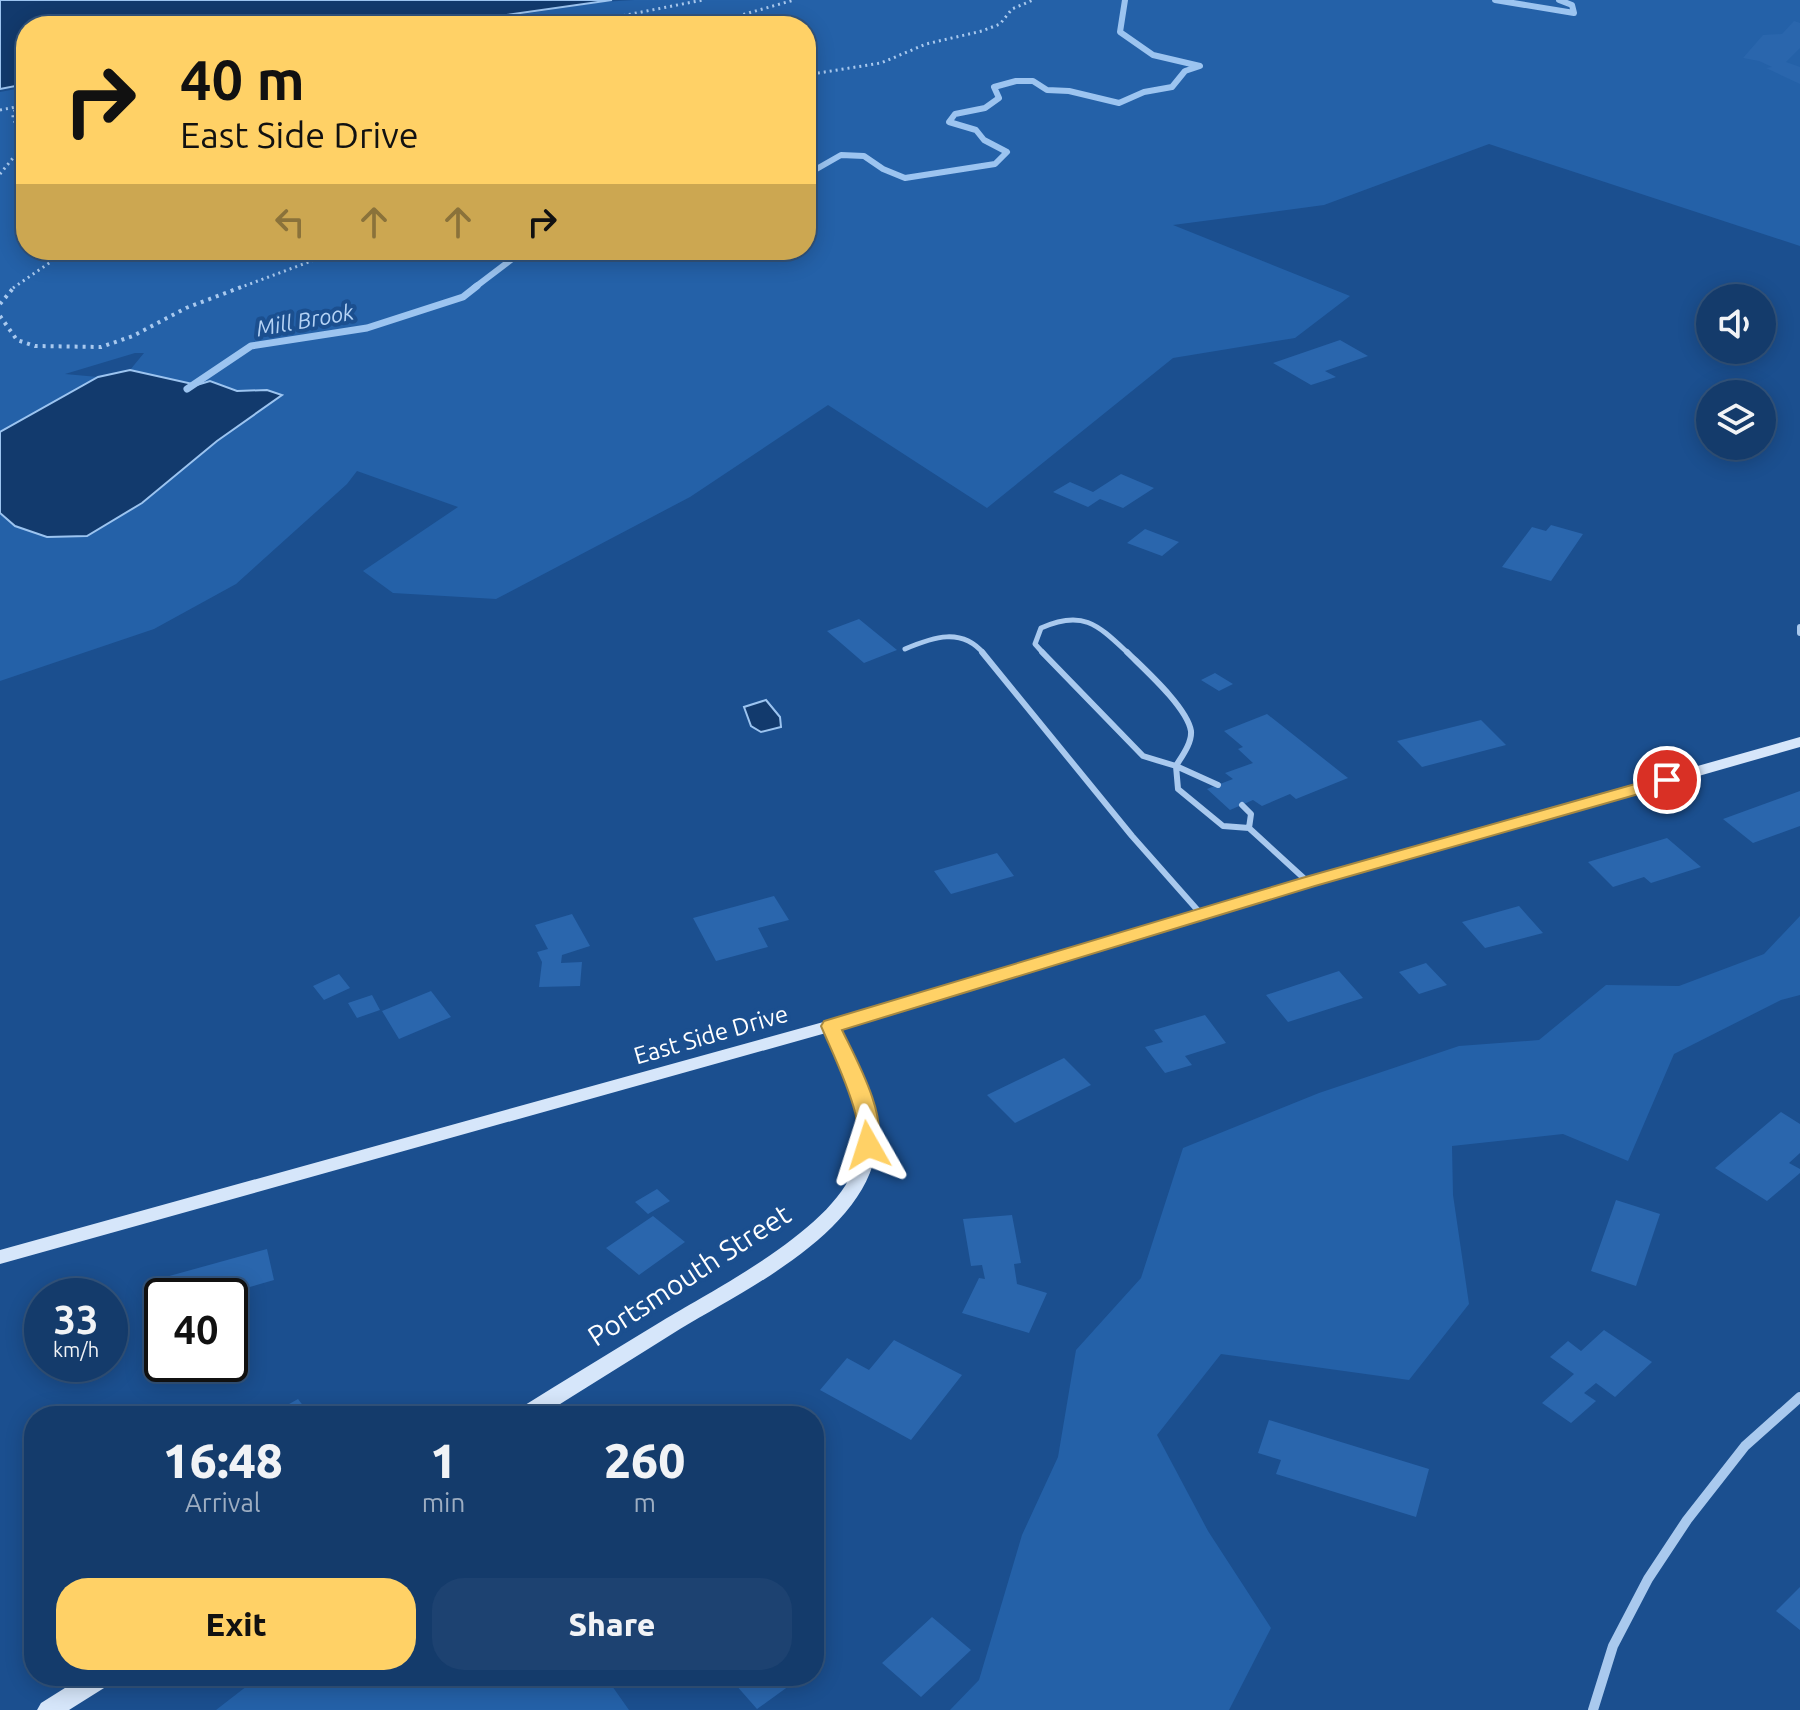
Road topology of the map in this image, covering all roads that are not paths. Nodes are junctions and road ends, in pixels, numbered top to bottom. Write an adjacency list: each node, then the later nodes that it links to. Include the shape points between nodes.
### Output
1 (905, 649): 8 (lane, via 938,635 974,642)
2 (1800, 742): 7 (main road, East Side Drive)
3 (1176, 766): 3 (lane, via 1192,735 1176,702 1086,620 1059,620 1041,628 1035,644 1058,671 1143,756); 4 (lane); 6 (lane, via 1178,789 1223,826)
4 (1218, 785)
5 (1242, 805): 6 (lane, via 1251,814)
6 (1249, 828): 7 (lane)
7 (1308, 882): 8 (main road, East Side Drive)
8 (1201, 914): 9 (main road, East Side Drive)
9 (831, 1026): 10 (main road, East Side Drive); 12 (main road, Portsmouth Street, via 867,1116 862,1172 844,1201 786,1252)
10 (0, 1257)
11 (1800, 1397): 15 (street, via 1745,1446 1687,1520 1613,1646)
12 (540, 1406)
13 (88, 1686): 14 (main road)
14 (49, 1710)
15 (1593, 1710)

